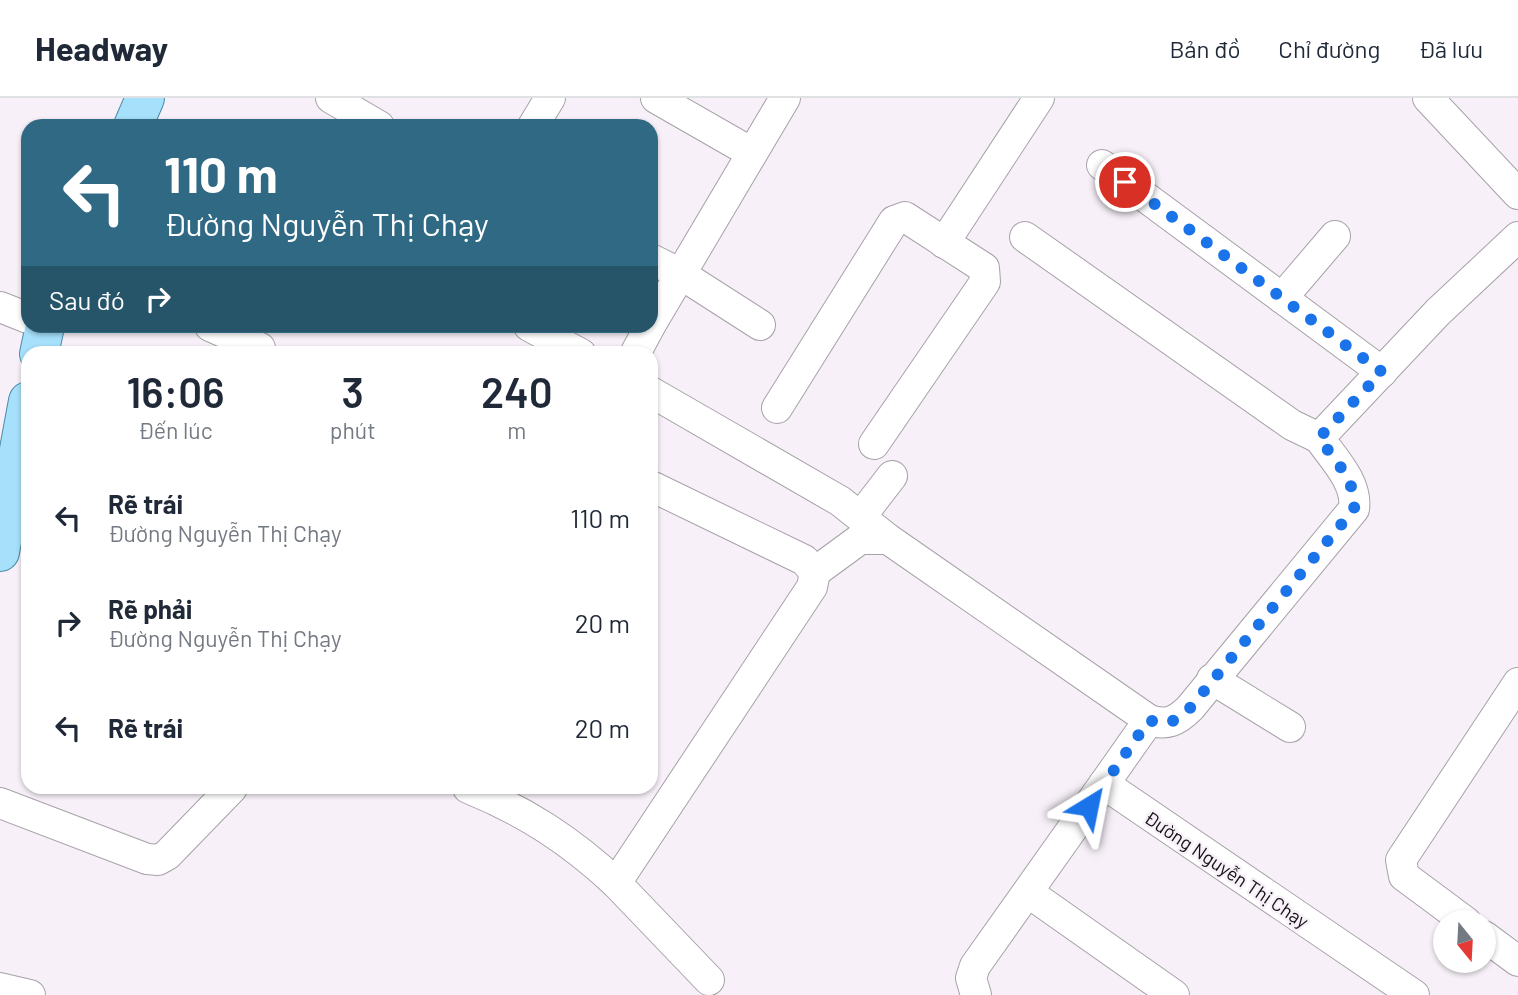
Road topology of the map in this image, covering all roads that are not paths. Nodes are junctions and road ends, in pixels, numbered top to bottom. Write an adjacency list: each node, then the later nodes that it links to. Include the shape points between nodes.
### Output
1 (145, 98): 8 (main road)
2 (331, 98): 9 (street)
3 (550, 98): 10 (street)
4 (656, 98): 11 (street)
5 (785, 98): 11 (street)
6 (1039, 98): 17 (street)
7 (1428, 98): 13 (street)
8 (136, 119)
9 (367, 119)
10 (537, 119)
11 (751, 153): 19 (street)
12 (1102, 165): 20 (street)
13 (1518, 194)
14 (1335, 236): 20 (street)
15 (1025, 237): 32 (street, via 1292,425)
16 (1518, 237): 29 (street)
17 (944, 243): 31 (street, via 905,217 894,221); 33 (street, via 984,268 985,282)
18 (658, 262): 19 (street)
19 (679, 273): 22 (street); 24 (street)
20 (1282, 298): 29 (street)
21 (0, 307): 23 (street)
22 (658, 312)
23 (21, 315)
24 (760, 324)
25 (226, 333): 27 (street)
26 (542, 333): 28 (street)
27 (255, 346)
28 (566, 346)
29 (1382, 372): 32 (street)
30 (658, 396): 37 (street)
31 (777, 408)
32 (1319, 438): 41 (street, via 1351,485 1356,496 1354,509)
33 (874, 444)
34 (21, 456): 39 (main road)
35 (892, 476): 37 (street)
36 (658, 489): 40 (street, via 804,560)
37 (862, 515): 38 (street)
38 (888, 539): 40 (street, via 860,539); 43 (street)
39 (0, 551)
40 (814, 572): 49 (street, via 812,587)
41 (1212, 679): 43 (street, via 1177,721 1160,724); 44 (street)
42 (1518, 683): 51 (street, via 1401,860 1404,876)
43 (1149, 720): 45 (street)
44 (1290, 727)
45 (1104, 784): 50 (street); 59 (street, Đường Nguyễn Thị Chạy)
46 (226, 794): 48 (street, via 158,860)
47 (483, 794): 49 (street, via 554,830)
48 (0, 803)
49 (616, 883): 54 (street)
50 (1029, 893): 57 (street, via 975,966 971,978); 58 (street)
51 (1450, 910)
52 (1496, 945): 53 (street)
53 (1518, 961)
54 (709, 980)
55 (0, 988): 56 (street)
56 (30, 995)
57 (976, 995)
58 (1174, 995)
59 (1414, 995)

